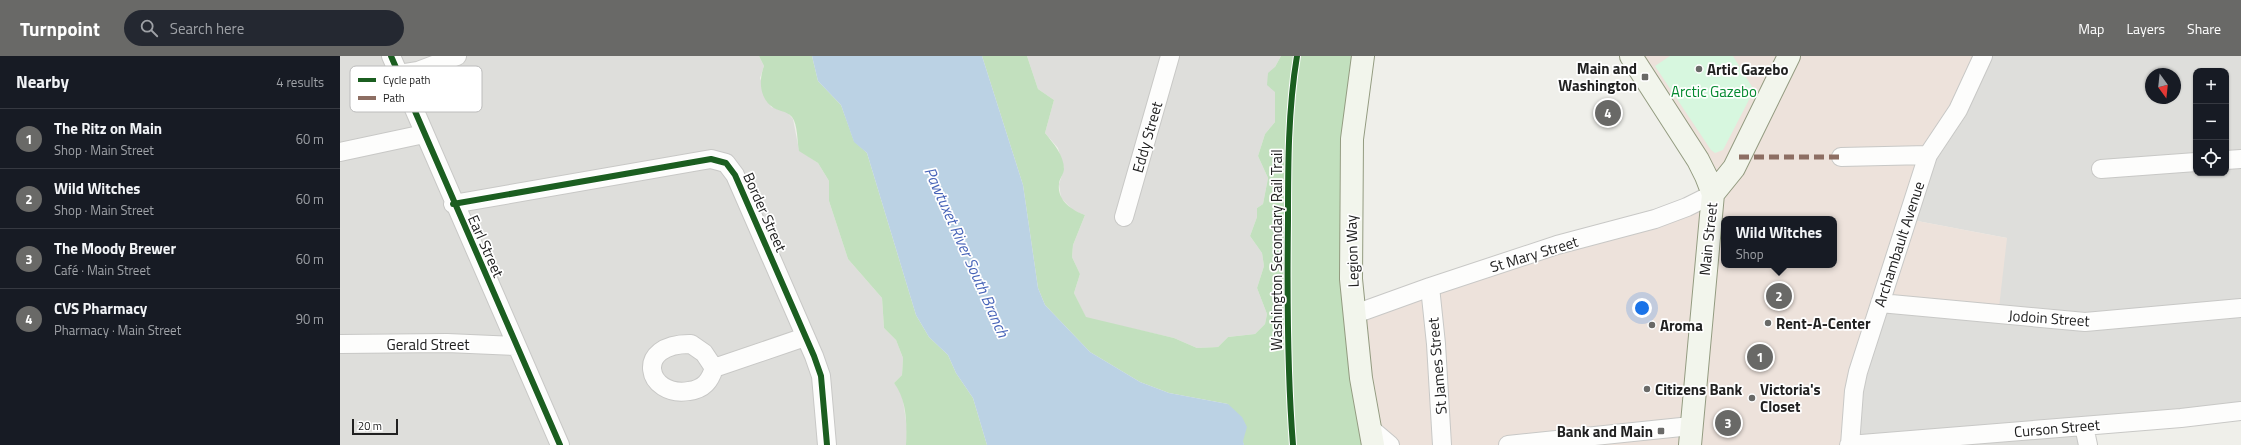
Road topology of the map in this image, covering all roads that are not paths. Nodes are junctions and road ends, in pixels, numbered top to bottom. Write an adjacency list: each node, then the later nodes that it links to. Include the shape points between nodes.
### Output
1 (391, 56): 8 (street, Earl Street)
2 (457, 56): 9 (street)
3 (1170, 56): 21 (street, Eddy Street)
4 (1363, 56): 25 (main road, Legion Way, via 1352,139 1351,279)
5 (1631, 56): 19 (main road, Main Street, via 1698,160)
6 (1789, 56): 19 (main road, via 1734,168)
7 (1983, 56): 13 (street, Archambault Avenue, via 1958,110)
8 (395, 66)
9 (431, 66)
10 (415, 112): 11 (street, Earl Street)
11 (424, 134): 12 (street); 20 (street, Earl Street)
12 (340, 152)
13 (1928, 155): 14 (street); 23 (street, Archambault Avenue)
14 (1841, 157)
15 (2241, 159): 16 (street)
16 (2229, 160)
17 (2193, 162): 18 (street)
18 (2101, 169)
19 (1713, 194): 22 (street, St Mary Street, via 1655,219 1557,246); 33 (main road, Main Street)
20 (453, 204): 26 (street, Border Street, via 711,159 726,163 735,175); 28 (street, Earl Street)
21 (1124, 217)
22 (1430, 286): 25 (street, St Mary Street); 37 (street, St James Street)
23 (1880, 303): 24 (street, Jodoin Street, via 2085,322); 39 (street, Archambault Avenue, via 1854,391)
24 (2241, 308)
25 (1355, 314): 32 (main road, Legion Way, via 1361,378)
26 (805, 337): 29 (street); 35 (street, Border Street, via 821,376)
27 (340, 344): 28 (street, Gerald Street, via 446,343)
28 (516, 346): 34 (street, Earl Street)
29 (714, 368)
30 (2241, 411): 31 (street, Curson Street)
31 (2084, 426): 39 (street, Curson Street); 40 (street)
32 (1371, 436): 36 (street)
33 (1690, 436): 38 (street)
34 (560, 445)
35 (827, 445)
36 (1390, 445)
37 (1442, 445)
38 (1508, 445)
39 (1850, 445)
40 (2088, 445)

